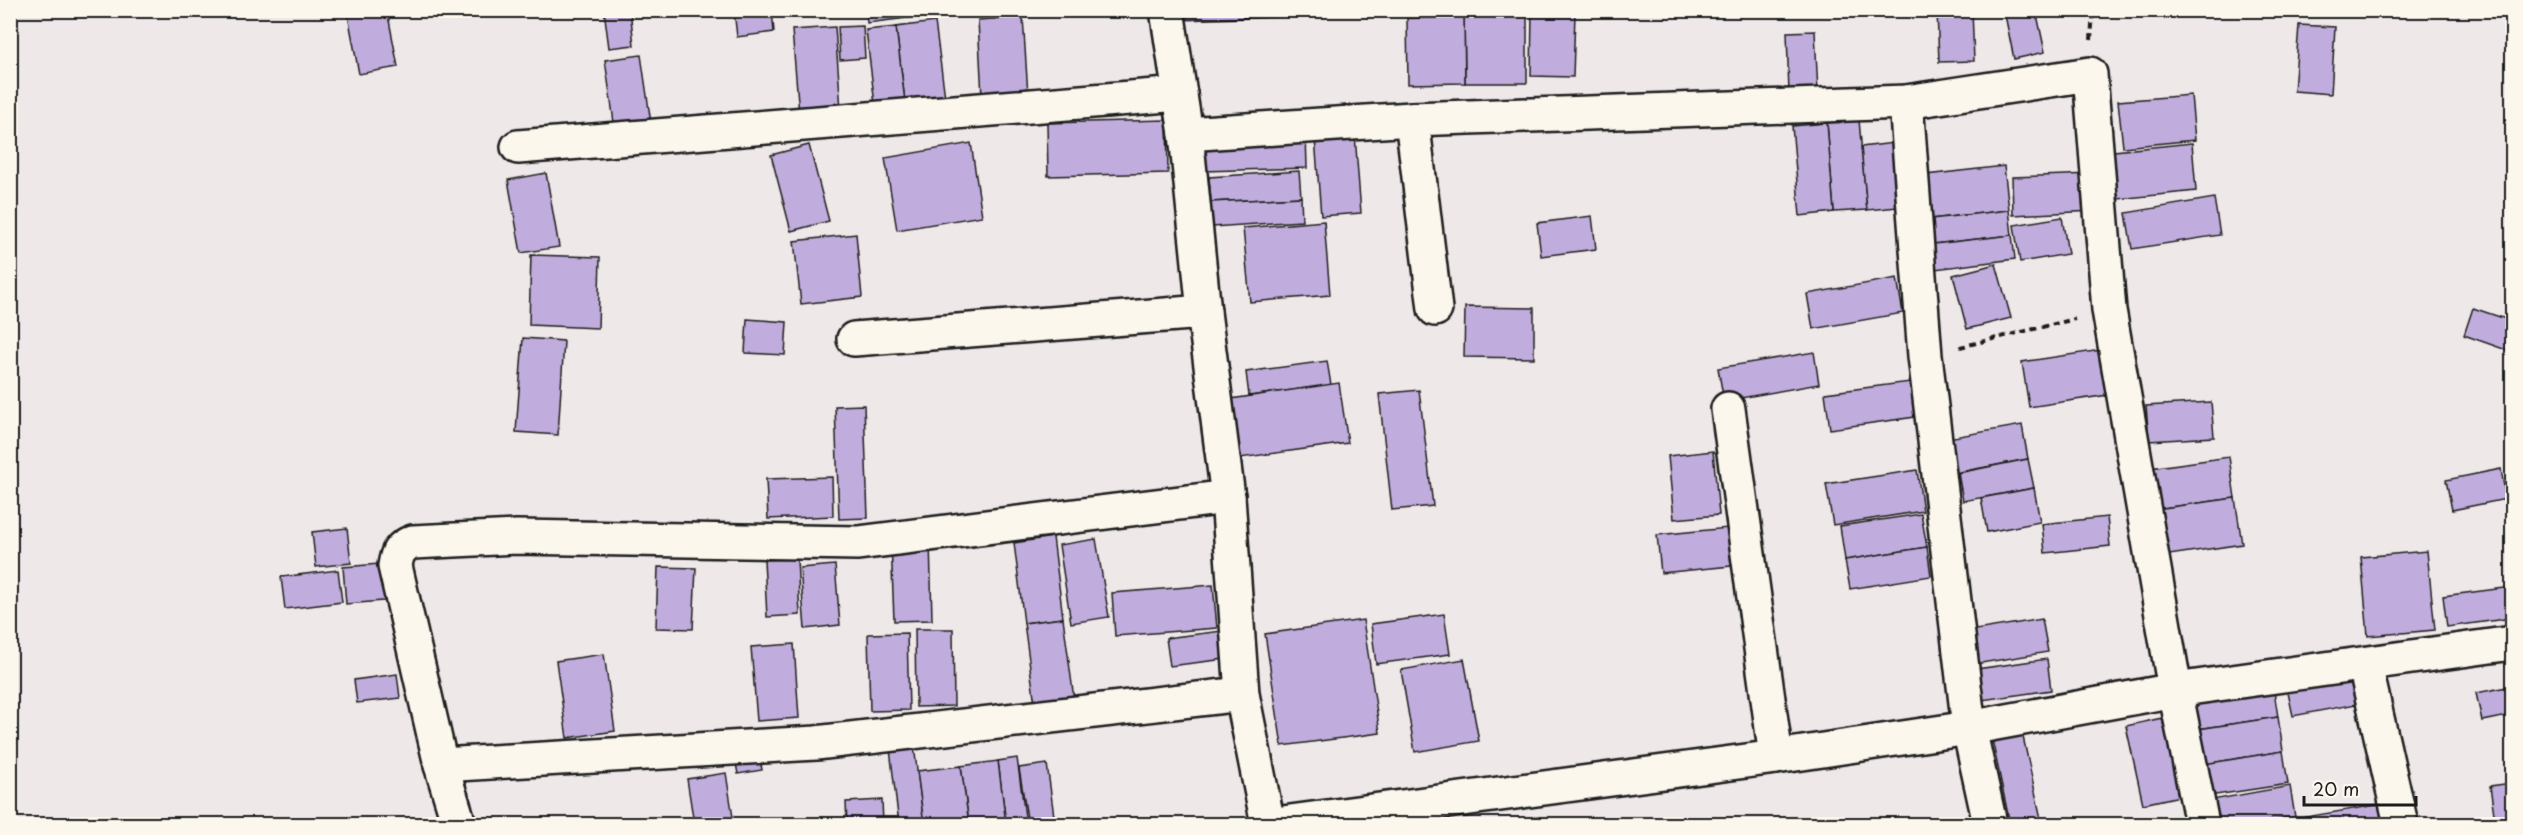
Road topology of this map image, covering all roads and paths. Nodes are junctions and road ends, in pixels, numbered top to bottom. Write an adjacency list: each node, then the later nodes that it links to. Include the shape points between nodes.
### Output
1 (1167, 10): 2 (street)
2 (1180, 94): 5 (street); 6 (street)
3 (1906, 102): 4 (street); 8 (street, via 2090,74); 11 (street)
4 (1412, 119): 5 (street); 7 (street)
5 (1186, 134): 9 (street)
6 (518, 147)
7 (1435, 309)
8 (2109, 310): 11 (path); 16 (street)
9 (1204, 312): 10 (street); 13 (street)
10 (854, 339)
11 (1925, 356): 18 (street)
12 (1728, 410): 19 (street)
13 (1228, 497): 17 (street); 20 (street, via 858,543 517,537 405,545 397,552 395,566)
14 (2512, 643): 15 (street)
15 (2365, 665): 16 (street); 26 (street)
16 (2175, 690): 18 (street); 25 (street)
17 (1242, 694): 20 (street, via 816,743); 22 (street)
18 (1969, 728): 19 (street); 24 (street)
19 (1776, 757): 23 (street)
20 (441, 765): 21 (street)
21 (459, 825)
22 (1268, 825)
23 (1275, 825)
24 (1990, 825)
25 (2202, 825)
26 (2401, 825)

